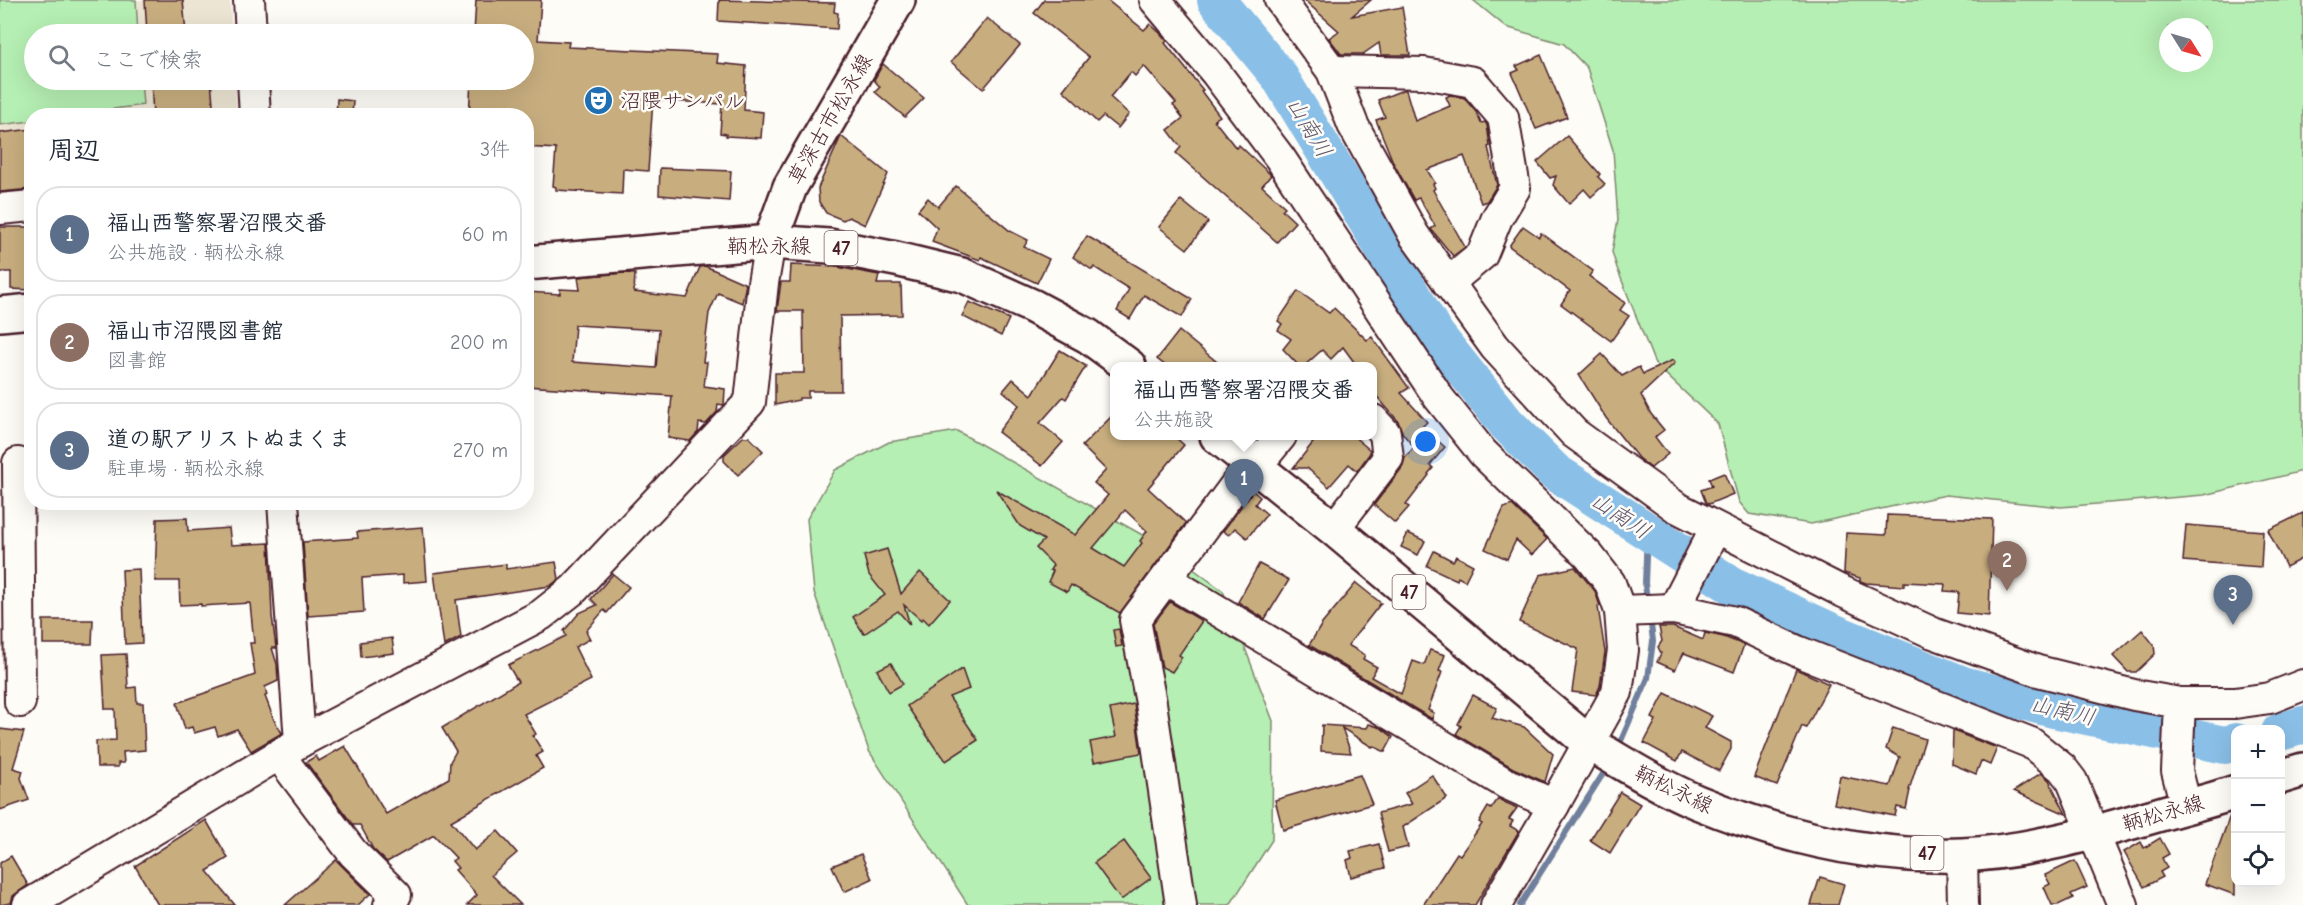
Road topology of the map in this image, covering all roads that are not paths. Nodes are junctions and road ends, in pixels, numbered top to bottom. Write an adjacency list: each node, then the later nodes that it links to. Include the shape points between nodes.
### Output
1 (249, 0): 5 (street)
2 (898, 0): 11 (main road, 草深古市松永線, via 790,188)
3 (1155, 0): 27 (street, via 1280,158 1439,398 1483,453 1589,556 1610,583)
4 (1280, 0): 6 (street)
5 (250, 24)
6 (1332, 71): 13 (street, via 1353,125 1414,235); 13 (street, via 1424,73 1473,82 1503,117 1515,188 1482,255)
7 (254, 90): 8 (street)
8 (255, 108)
9 (24, 207): 10 (street)
10 (0, 209)
11 (770, 242): 12 (main road, 鞆松永線 / 47); 16 (main road, 鞆松永線 / 47, via 829,246 962,275 1088,336); 32 (street, via 750,402 724,432 574,590 542,615)
12 (534, 262)
13 (1448, 283): 24 (street, via 1495,347 1574,433)
14 (24, 312): 15 (main road)
15 (0, 314)
16 (1124, 362)
17 (1377, 424): 23 (street, via 1385,433 1389,458)
18 (1223, 440): 21 (main road, 鞆松永線 / 47)
19 (1277, 440): 21 (street)
20 (17, 463): 26 (street)
21 (1252, 463): 23 (main road, 鞆松永線 / 47); 25 (street)
22 (283, 510): 32 (street)
23 (1334, 529): 31 (main road, 鞆松永線 / 47)
24 (1712, 535): 27 (street); 30 (street, via 1933,633 2038,671 2134,694)
25 (1167, 580): 36 (street, via 1505,783); 42 (street, via 1135,620)
26 (10, 604): 29 (street)
27 (1655, 606): 31 (street, via 1623,650 1617,692); 38 (street, via 1735,622 1797,651 2031,743 2072,781)
28 (2303, 685): 30 (street, via 2270,698)
29 (20, 702)
30 (2180, 710): 37 (street, via 2177,771)
31 (1594, 746): 36 (street); 39 (main road, 鞆松永線 / 47, via 1695,801 1767,828 1840,845)
32 (290, 748): 40 (street, via 353,853); 41 (street)
33 (2303, 770): 34 (main road)
34 (2285, 775)
35 (2231, 793): 37 (main road, 鞆松永線 / 47)
36 (1554, 805): 43 (street)
37 (2186, 806): 38 (main road, 鞆松永線 / 47)
38 (2092, 834): 39 (main road, 鞆松永線 / 47); 45 (street)
39 (1962, 855): 44 (street)
40 (397, 902)
41 (28, 905)
42 (1181, 905)
43 (1496, 905)
44 (1963, 905)
45 (2122, 905)

